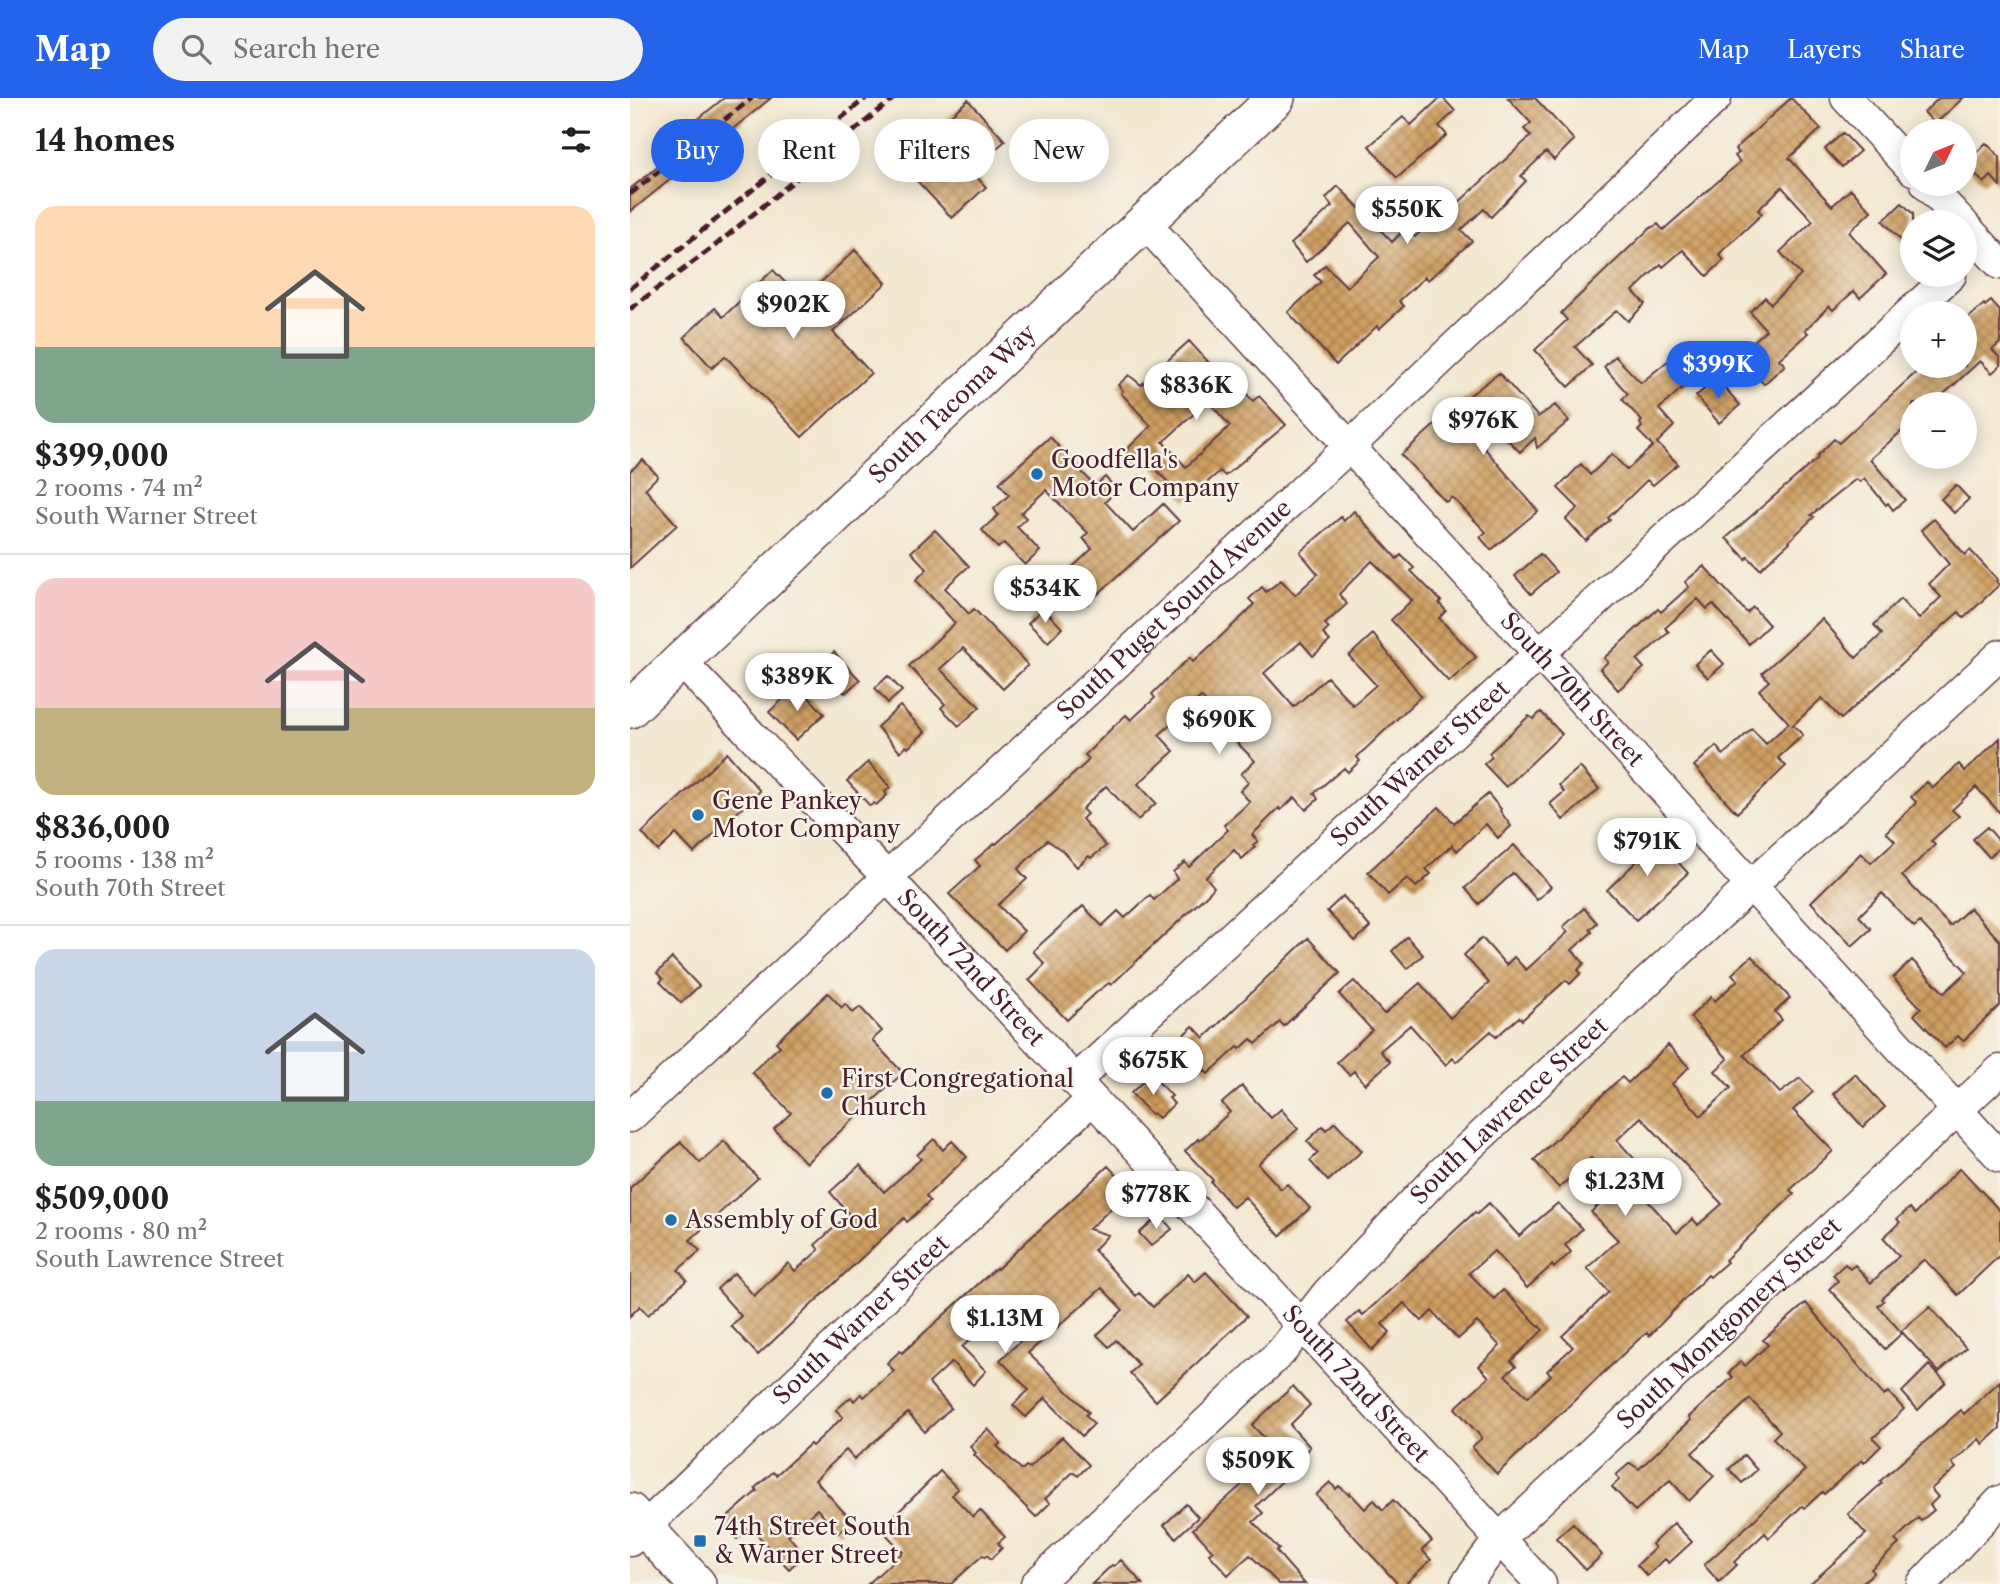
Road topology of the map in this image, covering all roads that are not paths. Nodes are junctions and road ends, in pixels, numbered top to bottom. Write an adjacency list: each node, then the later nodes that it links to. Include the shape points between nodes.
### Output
1 (1276, 98): 7 (main road, South Tacoma Way)
2 (1716, 98): 9 (street, South Puget Sound Avenue)
3 (1846, 98): 4 (street)
4 (1900, 156)
5 (1937, 196): 6 (street)
6 (1951, 210)
7 (1144, 222): 9 (street, South 70th Street); 12 (main road, South Tacoma Way)
8 (1938, 287): 10 (street, South Warner Street)
9 (1350, 446): 10 (street, South 70th Street); 14 (street, South Puget Sound Avenue)
10 (1541, 654): 15 (street, South 70th Street); 17 (street, South Warner Street)
11 (2000, 655): 15 (street, South Lawrence Street)
12 (681, 662): 13 (main road, South Tacoma Way); 14 (street, South 72nd Street)
13 (630, 709)
14 (887, 877): 17 (street, South 72nd Street); 19 (street, South Puget Sound Avenue)
15 (1752, 884): 18 (street, South 70th Street); 21 (street, South Lawrence Street, via 1442,1172 1328,1292)
16 (2000, 1070): 18 (street, South Montgomery Street)
17 (1083, 1090): 21 (street, South 72nd Street); 23 (street, South Warner Street)
18 (1956, 1110): 20 (street, South 70th Street); 24 (street, South Montgomery Street)
19 (630, 1117)
20 (2000, 1157)
21 (1301, 1327): 24 (street, South 72nd Street); 26 (street, South Lawrence Street, via 1282,1352)
22 (2000, 1501): 29 (street)
23 (635, 1527): 25 (main road)
24 (1499, 1539): 27 (street, South Montgomery Street); 28 (street, South 72nd Street)
25 (697, 1584)
26 (1036, 1584)
27 (1466, 1584)
28 (1541, 1584)
29 (1922, 1584)

